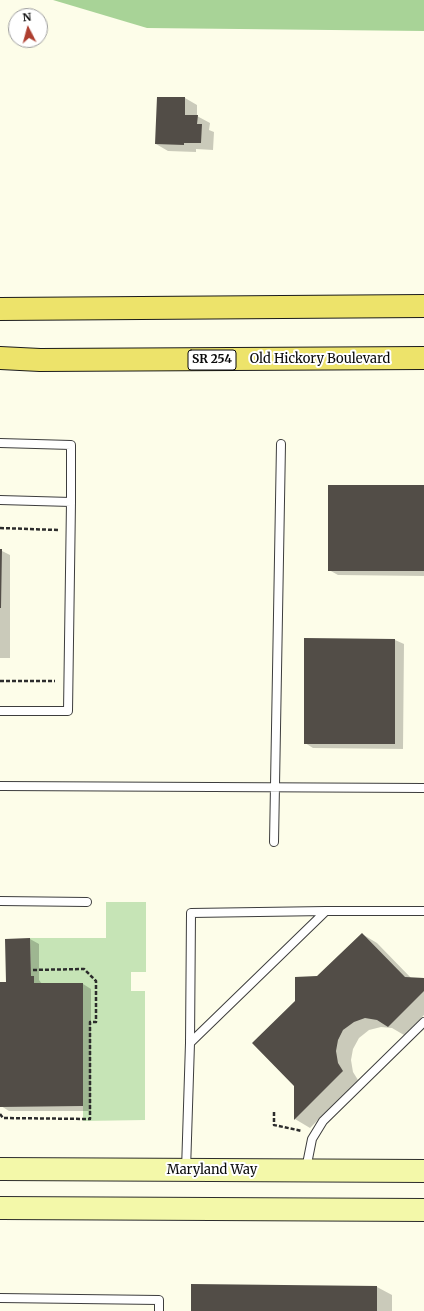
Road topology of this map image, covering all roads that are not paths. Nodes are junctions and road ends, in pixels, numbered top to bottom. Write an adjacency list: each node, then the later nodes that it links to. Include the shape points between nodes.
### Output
1 (424, 306): 2 (main road)
2 (0, 309)
3 (0, 358): 4 (main road, Old Hickory Boulevard / SR 254)
4 (424, 358)
5 (0, 443): 8 (lane, via 71,445)
6 (281, 444): 11 (lane)
7 (0, 500): 8 (lane)
8 (70, 502): 9 (lane, via 68,711)
9 (0, 711)
10 (0, 786): 11 (lane)
11 (275, 787): 12 (lane); 13 (lane)
12 (424, 788)
13 (274, 842)
14 (0, 901): 15 (lane)
15 (87, 902)
16 (326, 911): 17 (lane); 19 (lane); 19 (lane, via 191,913)
17 (424, 911)
18 (424, 1022): 22 (lane, via 323,1121 308,1149)
19 (190, 1043): 21 (lane)
20 (0, 1169): 21 (main road, Maryland Way)
21 (186, 1170): 22 (main road, Maryland Way)
22 (305, 1170): 23 (main road, Maryland Way)
23 (424, 1171)
24 (0, 1208): 25 (main road)
25 (424, 1210)
26 (0, 1298): 27 (lane, via 159,1300)
27 (159, 1311)

